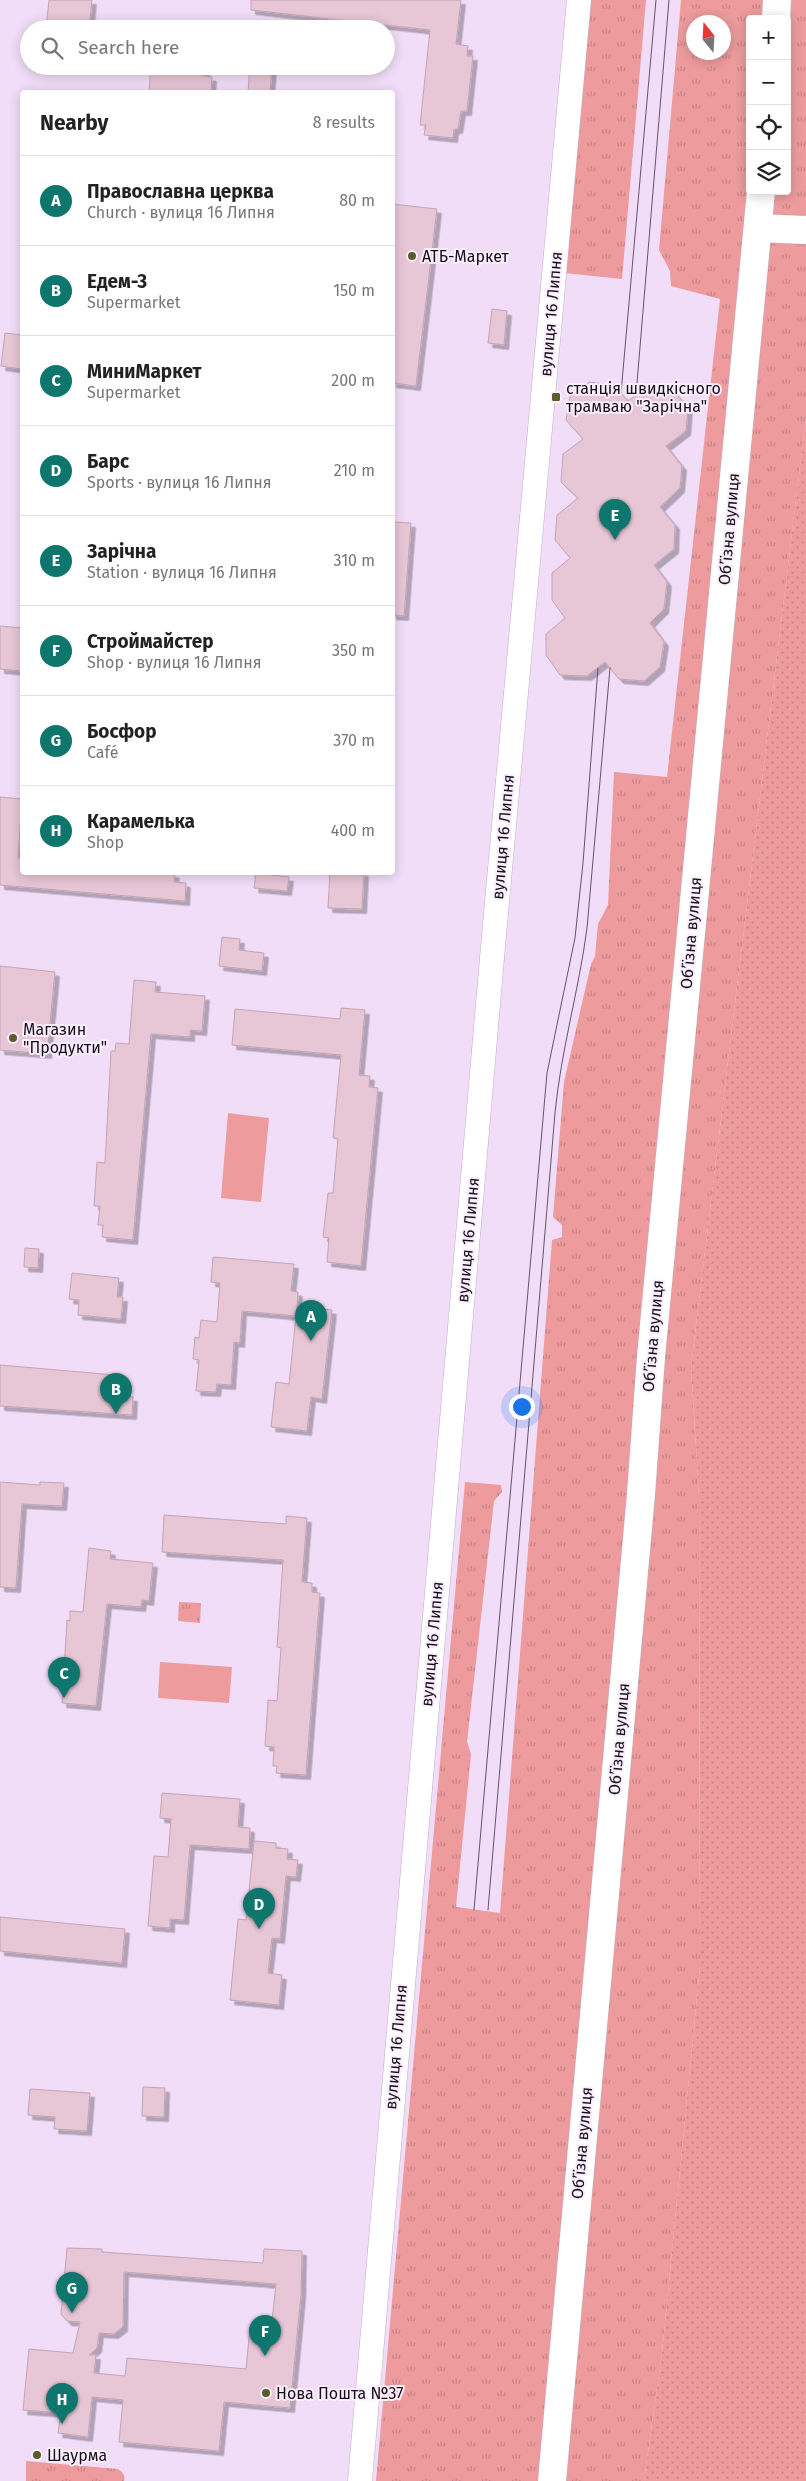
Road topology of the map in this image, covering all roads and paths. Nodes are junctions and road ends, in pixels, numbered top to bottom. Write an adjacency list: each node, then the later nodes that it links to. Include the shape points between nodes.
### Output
1 (579, 0): 7 (street, вулиця 16 Липня)
2 (777, 0): 3 (main road)
3 (776, 15)
4 (761, 195): 5 (main road, Обʼїзна вулиця)
5 (758, 228): 6 (main road); 8 (main road, Обʼїзна вулиця, via 650,1357 641,1494)
6 (806, 230)
7 (360, 2481)
8 (552, 2481)

